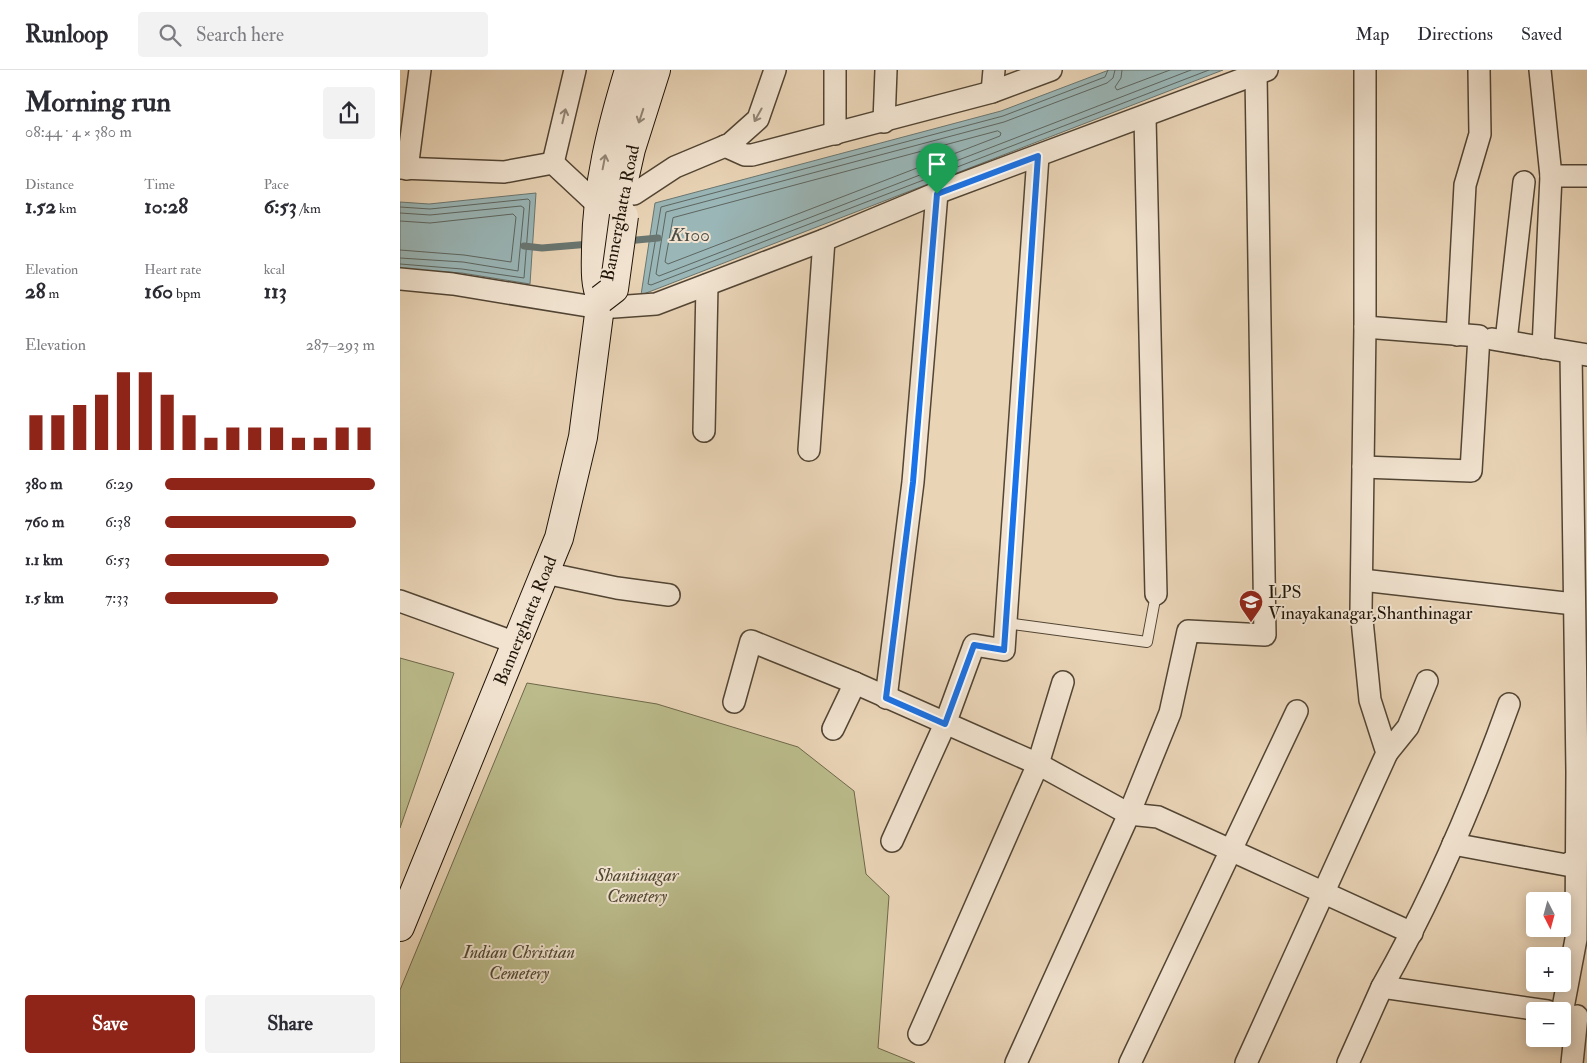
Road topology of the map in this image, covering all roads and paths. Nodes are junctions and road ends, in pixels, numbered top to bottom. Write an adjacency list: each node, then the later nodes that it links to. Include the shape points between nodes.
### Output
1 (420, 70): 21 (street)
2 (575, 70): 20 (street, one-way to 2)
3 (629, 70): 26 (main road, one-way to 3, via 603,164)
4 (656, 70): 26 (main road, Bannerghatta Road, one-way to 26)
5 (775, 70): 18 (street, one-way to 18, via 758,119)
6 (835, 70): 17 (street)
7 (886, 70): 16 (street)
8 (994, 70): 14 (street)
9 (1051, 70): 14 (street)
10 (1365, 70): 31 (street)
11 (1478, 70): 32 (street, via 1480,134 1465,185)
12 (1540, 70): 22 (street)
13 (1262, 72): 15 (street); 59 (street, via 1265,635 1188,631 1170,713)
14 (992, 92): 16 (street)
15 (1145, 118): 19 (street); 42 (street)
16 (884, 122): 17 (street)
17 (835, 134): 18 (street, via 752,155)
18 (725, 146): 26 (street, via 675,167)
19 (1038, 156): 25 (street); 46 (street)
20 (553, 163): 21 (street, via 504,172); 26 (street)
21 (404, 168)
22 (1551, 176): 23 (street); 35 (street)
23 (1587, 176)
24 (1524, 182): 34 (street)
25 (937, 194): 27 (street); 51 (street, via 913,482)
26 (614, 208): 30 (main road, Bannerghatta Road, bridge, via 614,289)
27 (824, 240): 29 (street); 38 (street)
28 (400, 278): 30 (street)
29 (707, 285): 30 (street, via 656,304); 37 (street)
30 (601, 304): 40 (main road, Bannerghatta Road, via 583,437 558,538)
31 (1365, 327): 32 (street); 39 (street)
32 (1457, 334): 33 (street)
33 (1479, 336): 34 (street); 39 (street, via 1471,470)
34 (1506, 341): 35 (street)
35 (1542, 348): 36 (street)
36 (1579, 354): 45 (street)
37 (704, 431)
38 (809, 450)
39 (1363, 467): 41 (street)
40 (545, 573): 43 (street); 47 (main road, Bannerghatta Road)
41 (1362, 580): 45 (street); 57 (street, via 1361,610 1370,700)
42 (1156, 594): 46 (lane, via 1147,642)
43 (670, 595)
44 (400, 601): 47 (street)
45 (1574, 604): 63 (street)
46 (1006, 623): 55 (street, via 1004,650 974,645)
47 (516, 643): 66 (main road, Bannerghatta Road)
48 (1427, 681): 57 (street, via 1408,727)
49 (1063, 682): 58 (street)
50 (855, 683): 51 (street); 52 (street, via 751,641); 56 (street)
51 (886, 698): 55 (street)
52 (734, 702)
53 (1509, 704): 61 (street, via 1483,777)
54 (1297, 711): 62 (street)
55 (945, 724): 58 (street); 60 (street)
56 (833, 729)
57 (1387, 753): 64 (street)
58 (1038, 764): 59 (street); 71 (street)
59 (1129, 814): 62 (street, via 1158,817); 72 (street)
60 (892, 841)
61 (1453, 844): 63 (street, via 1566,865); 67 (street)
62 (1232, 850): 64 (street); 73 (street)
63 (1576, 859): 65 (street)
64 (1324, 891): 67 (street); 74 (street)
65 (1581, 920): 70 (street, via 1576,939)
66 (400, 927)
67 (1412, 933): 68 (street)
68 (1382, 987): 69 (street); 75 (street)
69 (1526, 1008)
70 (1572, 1015): 76 (street)
71 (919, 1034)
72 (1016, 1063)
73 (1130, 1063)
74 (1246, 1063)
75 (1348, 1063)
76 (1572, 1063)

